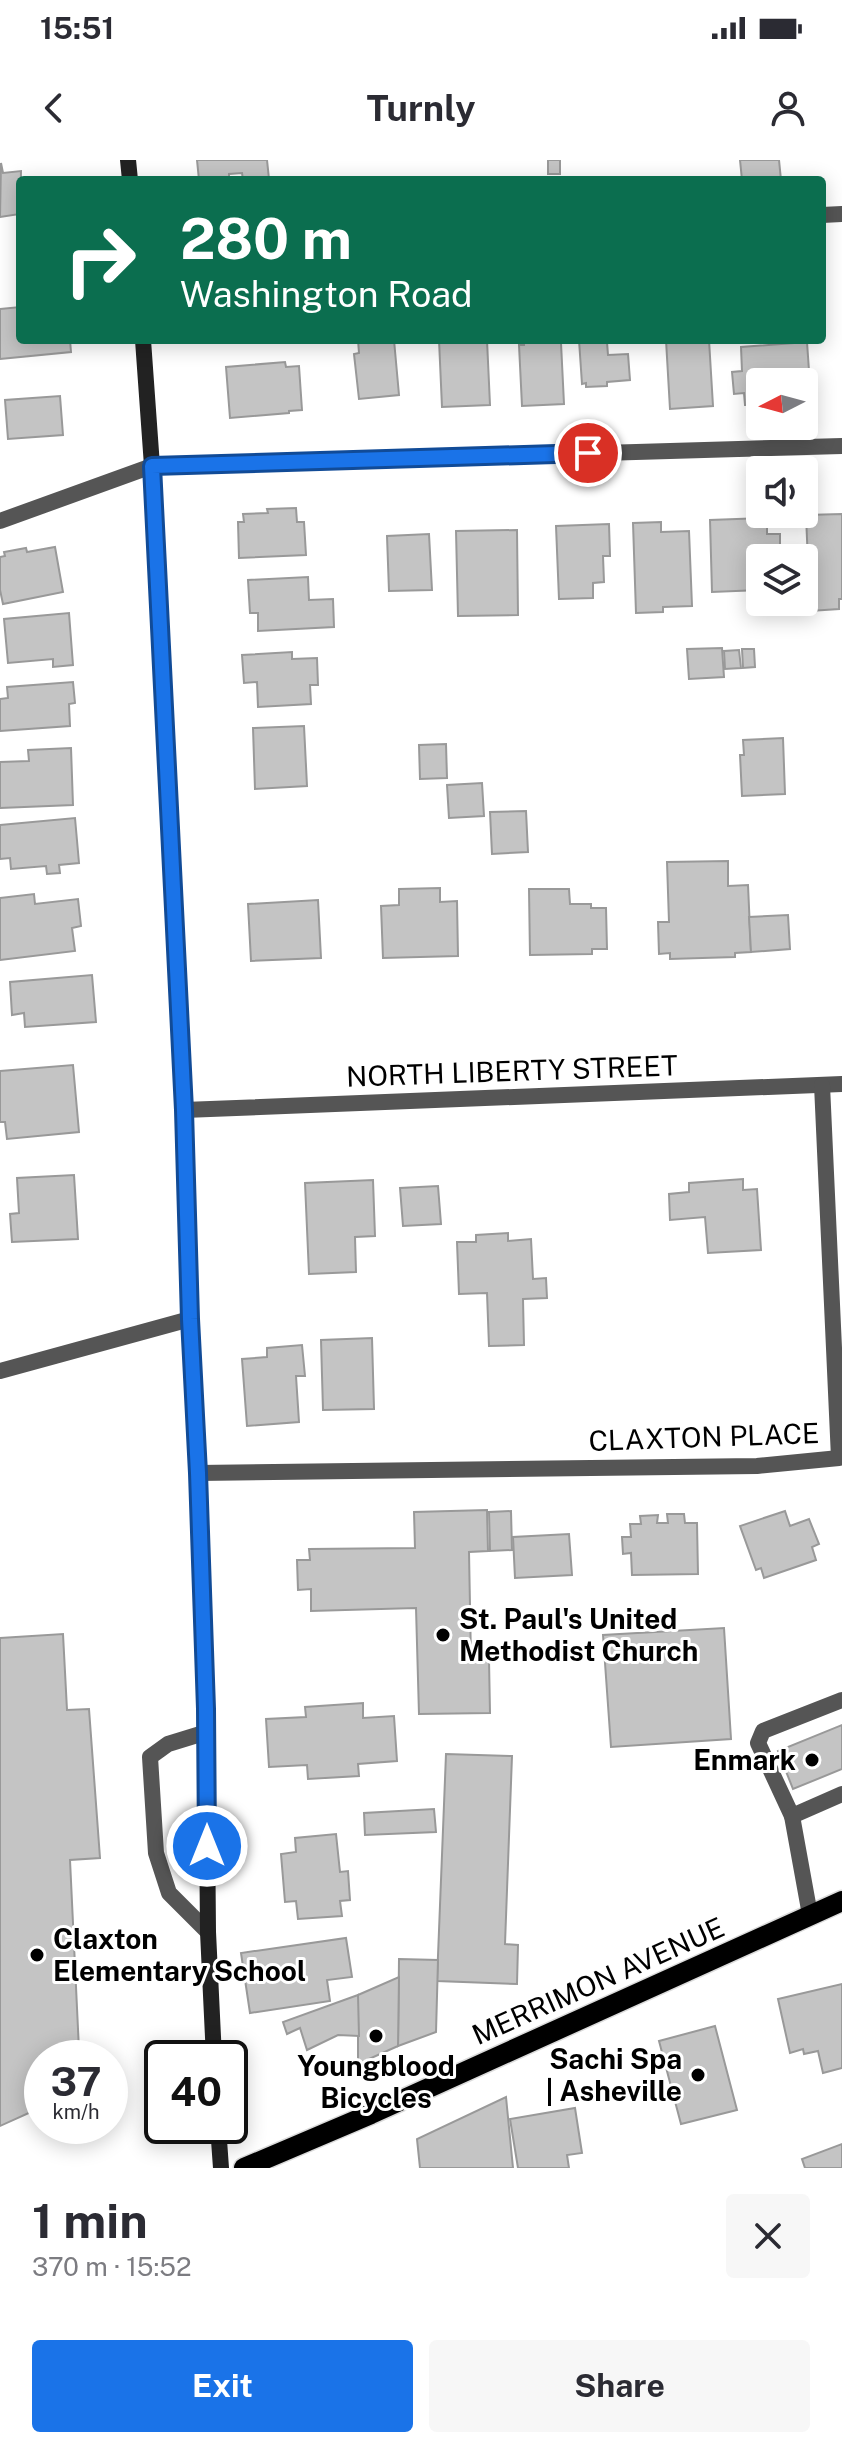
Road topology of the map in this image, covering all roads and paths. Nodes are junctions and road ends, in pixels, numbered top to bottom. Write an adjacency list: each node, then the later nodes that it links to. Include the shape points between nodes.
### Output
1 (143, 344): 3 (street)
2 (842, 446): 3 (street)
3 (152, 466): 4 (street); 7 (street)
4 (0, 521)
5 (842, 1084): 6 (street, NORTH LIBERTY STREET)
6 (822, 1085): 7 (street, NORTH LIBERTY STREET); 10 (street, CLAXTON PLACE, via 839,1458 757,1466)
7 (184, 1110): 8 (street)
8 (190, 1319): 9 (street); 10 (street)
9 (0, 1371)
10 (198, 1473): 12 (street)
11 (842, 1700): 14 (street, via 763,1731 758,1743)
12 (207, 1732): 17 (street); 17 (street, via 168,1744 150,1757 156,1853 169,1893)
13 (842, 1794): 14 (street)
14 (792, 1816): 16 (street)
15 (842, 1901): 16 (main road, MERRIMON AVENUE)
16 (810, 1915): 21 (main road, MERRIMON AVENUE)
17 (208, 1932): 18 (street)
18 (213, 2040)
19 (219, 2144): 20 (street)
20 (221, 2168)
21 (244, 2168)

